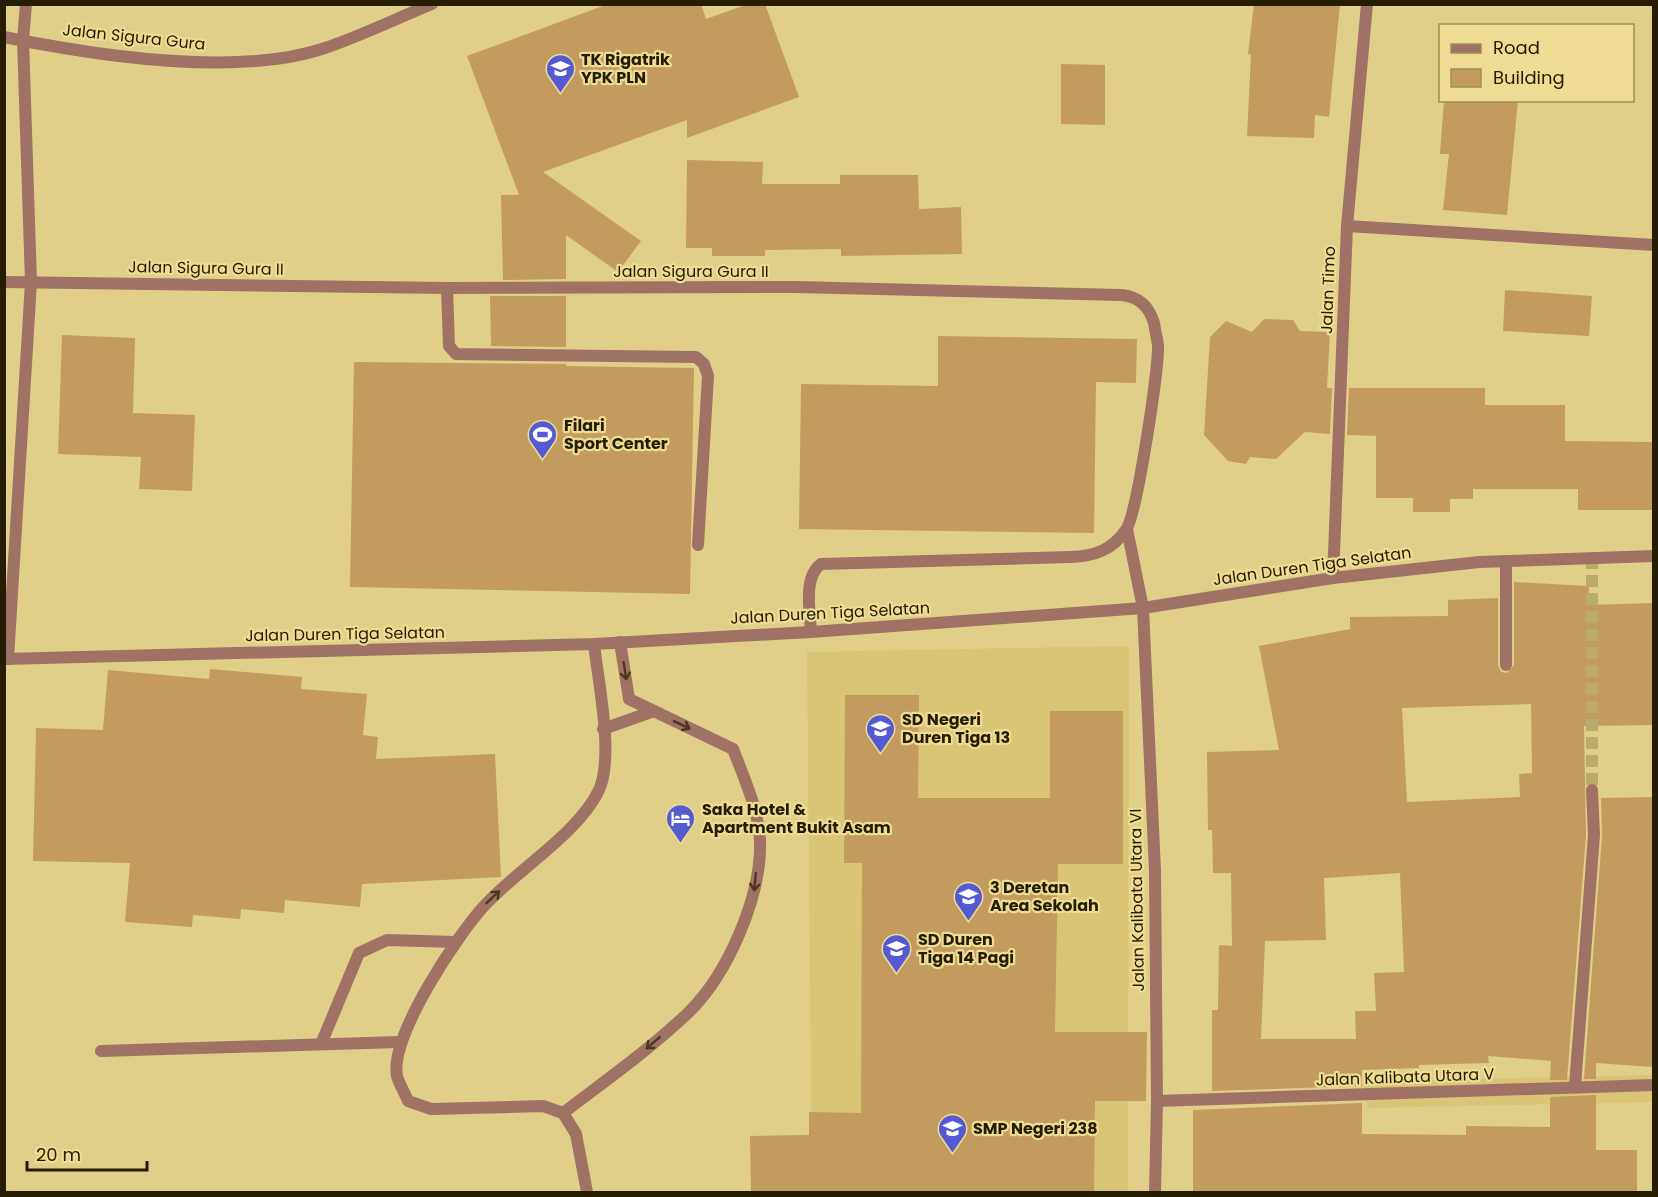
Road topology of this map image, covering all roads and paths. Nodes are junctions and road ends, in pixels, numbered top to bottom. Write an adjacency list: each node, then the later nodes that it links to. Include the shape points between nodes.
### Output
1 (26, 4): 5 (street)
2 (432, 4): 5 (street, Jalan Sigura Gura, via 320,50 260,60 198,63)
3 (1366, 4): 6 (street, Jalan Timo)
4 (4, 37): 5 (street, Jalan Sigura Gura)
5 (23, 40): 9 (street)
6 (1347, 226): 7 (street); 15 (street, Jalan Timo)
7 (1653, 245)
8 (4, 282): 9 (street, Jalan Sigura Gura II)
9 (31, 282): 10 (street, Jalan Sigura Gura II); 20 (street)
10 (447, 288): 11 (street, Jalan Sigura Gura II, via 797,287 1133,296 1149,312 1158,346 1135,510); 12 (street, via 449,346 456,354 696,357 704,364 708,376)
11 (1127, 529): 16 (street, Jalan Sigura Gura II); 17 (street, Jalan Sigura Gura II, via 1109,548 1093,556 821,564 811,578)
12 (698, 545)
13 (1653, 556): 14 (street, Jalan Duren Tiga Selatan)
14 (1506, 561): 15 (street, Jalan Duren Tiga Selatan); 21 (street)
15 (1333, 578): 16 (street, Jalan Duren Tiga Selatan)
16 (1143, 608): 17 (street, Jalan Duren Tiga Selatan); 31 (street, Jalan Kalibata Utara VI, via 1155,871)
17 (811, 632): 18 (street, Jalan Duren Tiga Selatan)
18 (620, 642): 19 (street, Jalan Duren Tiga Selatan); 22 (street, one-way to 22, via 629,699)
19 (594, 644): 20 (street, Jalan Duren Tiga Selatan); 23 (street)
20 (6, 659)
21 (1506, 665)
22 (654, 711): 23 (street); 32 (street, one-way to 32, via 733,748 755,805 760,841 753,902 728,958 690,1011)
23 (603, 729): 25 (street, one-way to 23, via 485,904 578,819 598,792 606,760)
24 (1592, 790): 30 (street, via 1594,835)
25 (455, 942): 26 (street); 27 (street, via 387,940 360,953)
26 (399, 1042): 27 (street); 32 (street, via 397,1075 408,1101 431,1109 543,1106)
27 (321, 1044): 28 (street)
28 (101, 1051)
29 (1653, 1085): 30 (street, Jalan Kalibata Utara V)
30 (1575, 1086): 31 (street, Jalan Kalibata Utara V)
31 (1157, 1101): 34 (street, Jalan Kalibata Utara VI)
32 (563, 1113): 33 (street, via 576,1134)
33 (587, 1192)
34 (1155, 1192)

